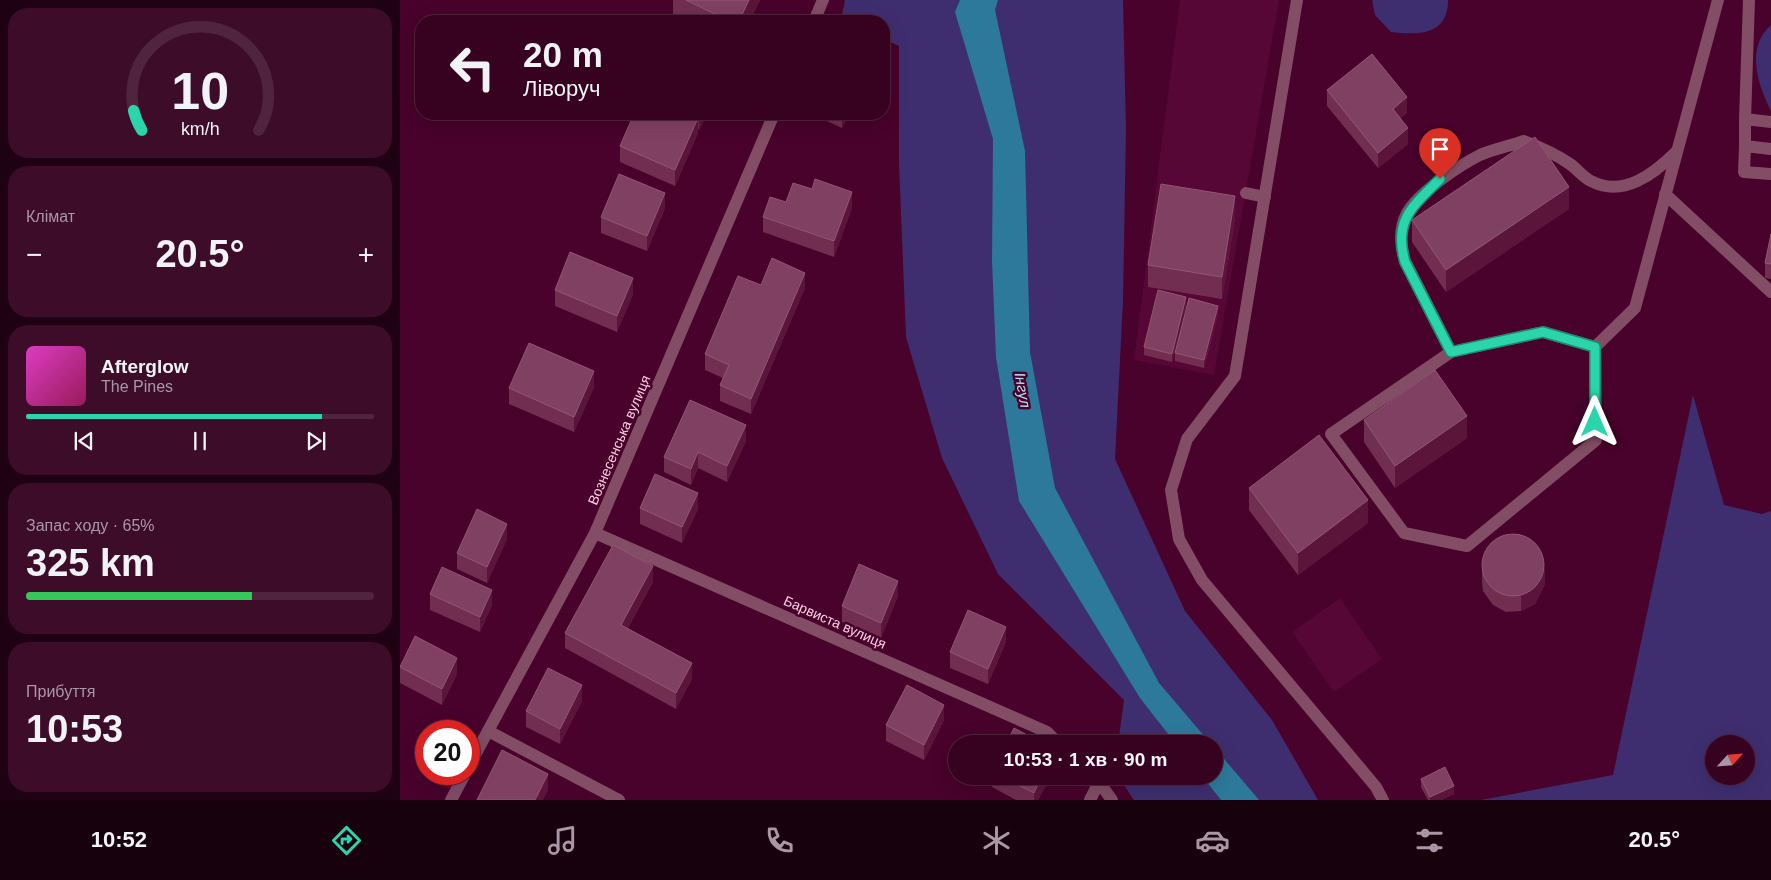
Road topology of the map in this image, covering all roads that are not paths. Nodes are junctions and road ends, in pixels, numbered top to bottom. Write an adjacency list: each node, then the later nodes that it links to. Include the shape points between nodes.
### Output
1 (823, 0): 5 (street)
2 (1297, 0): 15 (street)
3 (1718, 0): 11 (street)
4 (1749, 0): 6 (street)
5 (817, 15)
6 (1745, 119): 8 (street); 9 (street)
7 (771, 120): 19 (street, Вознесенська вулиця)
8 (1771, 122)
9 (1745, 146): 10 (street); 12 (street, via 1744,172)
10 (1771, 149)
11 (1676, 152): 14 (street); 18 (street, via 1657,171 1633,183 1610,187 1590,181 1562,159 1524,141 1480,156 1440,179 1408,212 1401,230 1401,246 1405,262)
12 (1771, 174)
13 (1246, 193): 15 (street)
14 (1665, 194): 16 (street); 17 (street, via 1634,308)
15 (1265, 197): 30 (street, via 1235,376 1187,439 1171,490 1179,539 1202,580 1376,787)
16 (1771, 292)
17 (1595, 347): 18 (street, via 1543,332); 18 (street, via 1596,440 1467,546 1404,533 1331,434)
18 (1451, 352)
19 (595, 533): 20 (street, Вознесенська вулиця); 21 (street, Барвиста вулиця)
20 (488, 731): 22 (street, Вознесенська вулиця); 27 (street)
21 (1050, 735)
22 (480, 746)
23 (459, 785): 26 (street)
24 (1094, 785): 28 (street)
25 (1101, 785): 29 (street)
26 (451, 800)
27 (619, 800)
28 (1090, 800)
29 (1112, 800)
30 (1383, 800)

